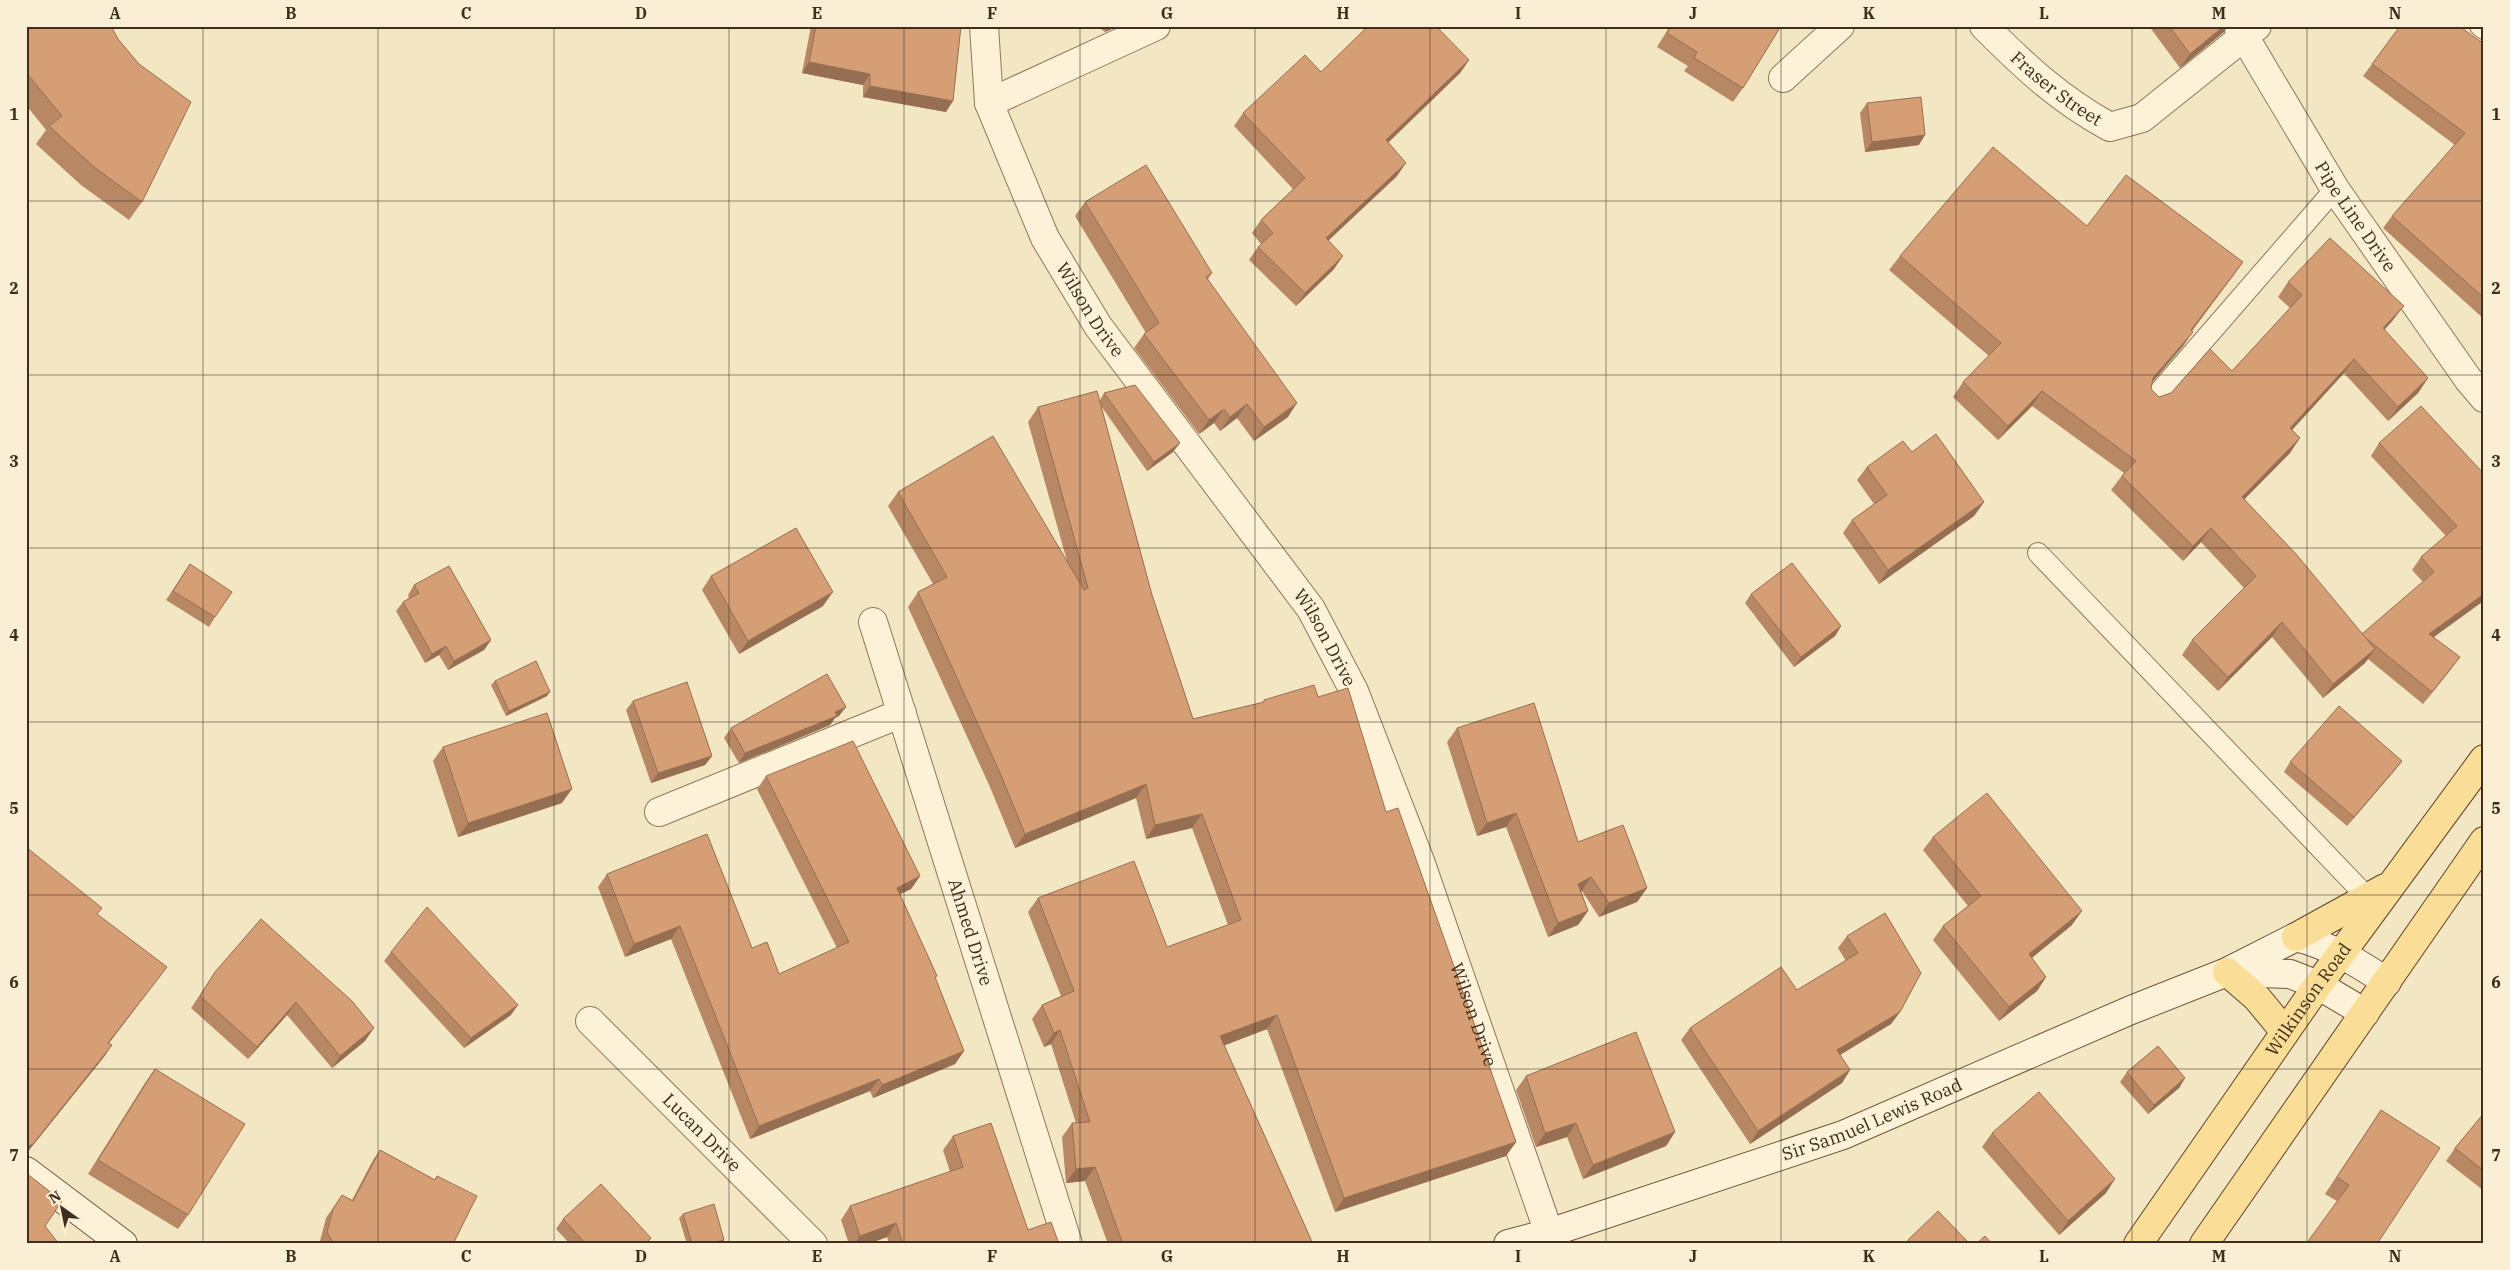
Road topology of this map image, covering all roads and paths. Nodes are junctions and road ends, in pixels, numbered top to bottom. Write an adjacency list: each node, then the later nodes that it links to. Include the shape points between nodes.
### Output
1 (984, 26): 9 (street, Wilson Drive)
2 (1156, 26): 9 (street)
3 (1840, 26): 8 (street)
4 (1984, 26): 7 (street, Fraser Street, via 2029,72 2077,108 2110,127 2142,118)
5 (2480, 26): 6 (lane)
6 (2484, 29)
7 (2247, 30): 10 (street, Pipe Line Drive)
8 (1783, 78)
9 (989, 104): 30 (street, Wilson Drive, via 1045,238 1098,326 1311,609 1354,691 1420,861)
10 (2334, 189): 11 (street, Pipe Line Drive); 12 (lane)
11 (2484, 398)
12 (2152, 400)
13 (2038, 553): 20 (lane)
14 (873, 622): 15 (street, Ahmed Drive)
15 (902, 713): 17 (street); 33 (street, Ahmed Drive)
16 (2484, 760): 19 (main road, Wilkinson Road)
17 (659, 812)
18 (2484, 841): 24 (main road)
19 (2393, 883): 20 (main road); 22 (main road, Wilkinson Road)
20 (2368, 898): 21 (main road)
21 (2296, 937): 22 (street); 23 (street, Sir Samuel Lewis Road)
22 (2342, 953): 24 (street); 25 (main road, Wilkinson Road)
23 (2227, 972): 25 (street, Sir Samuel Lewis Road, via 2290,974); 28 (main road, via 2257,998); 30 (street, Sir Samuel Lewis Road, via 2131,1010 1843,1135)
24 (2387, 982): 26 (main road)
25 (2318, 985): 26 (street, Sir Samuel Lewis Road); 28 (main road, Wilkinson Road)
26 (2365, 1013): 36 (main road)
27 (590, 1021): 32 (street, Lucan Drive)
28 (2285, 1032): 35 (main road, Wilkinson Road)
29 (26, 1171): 31 (street)
30 (1549, 1233): 34 (street, Sir Samuel Lewis Road)
31 (123, 1244)
32 (813, 1244)
33 (1068, 1244)
34 (1508, 1244)
35 (2138, 1244)
36 (2204, 1244)

